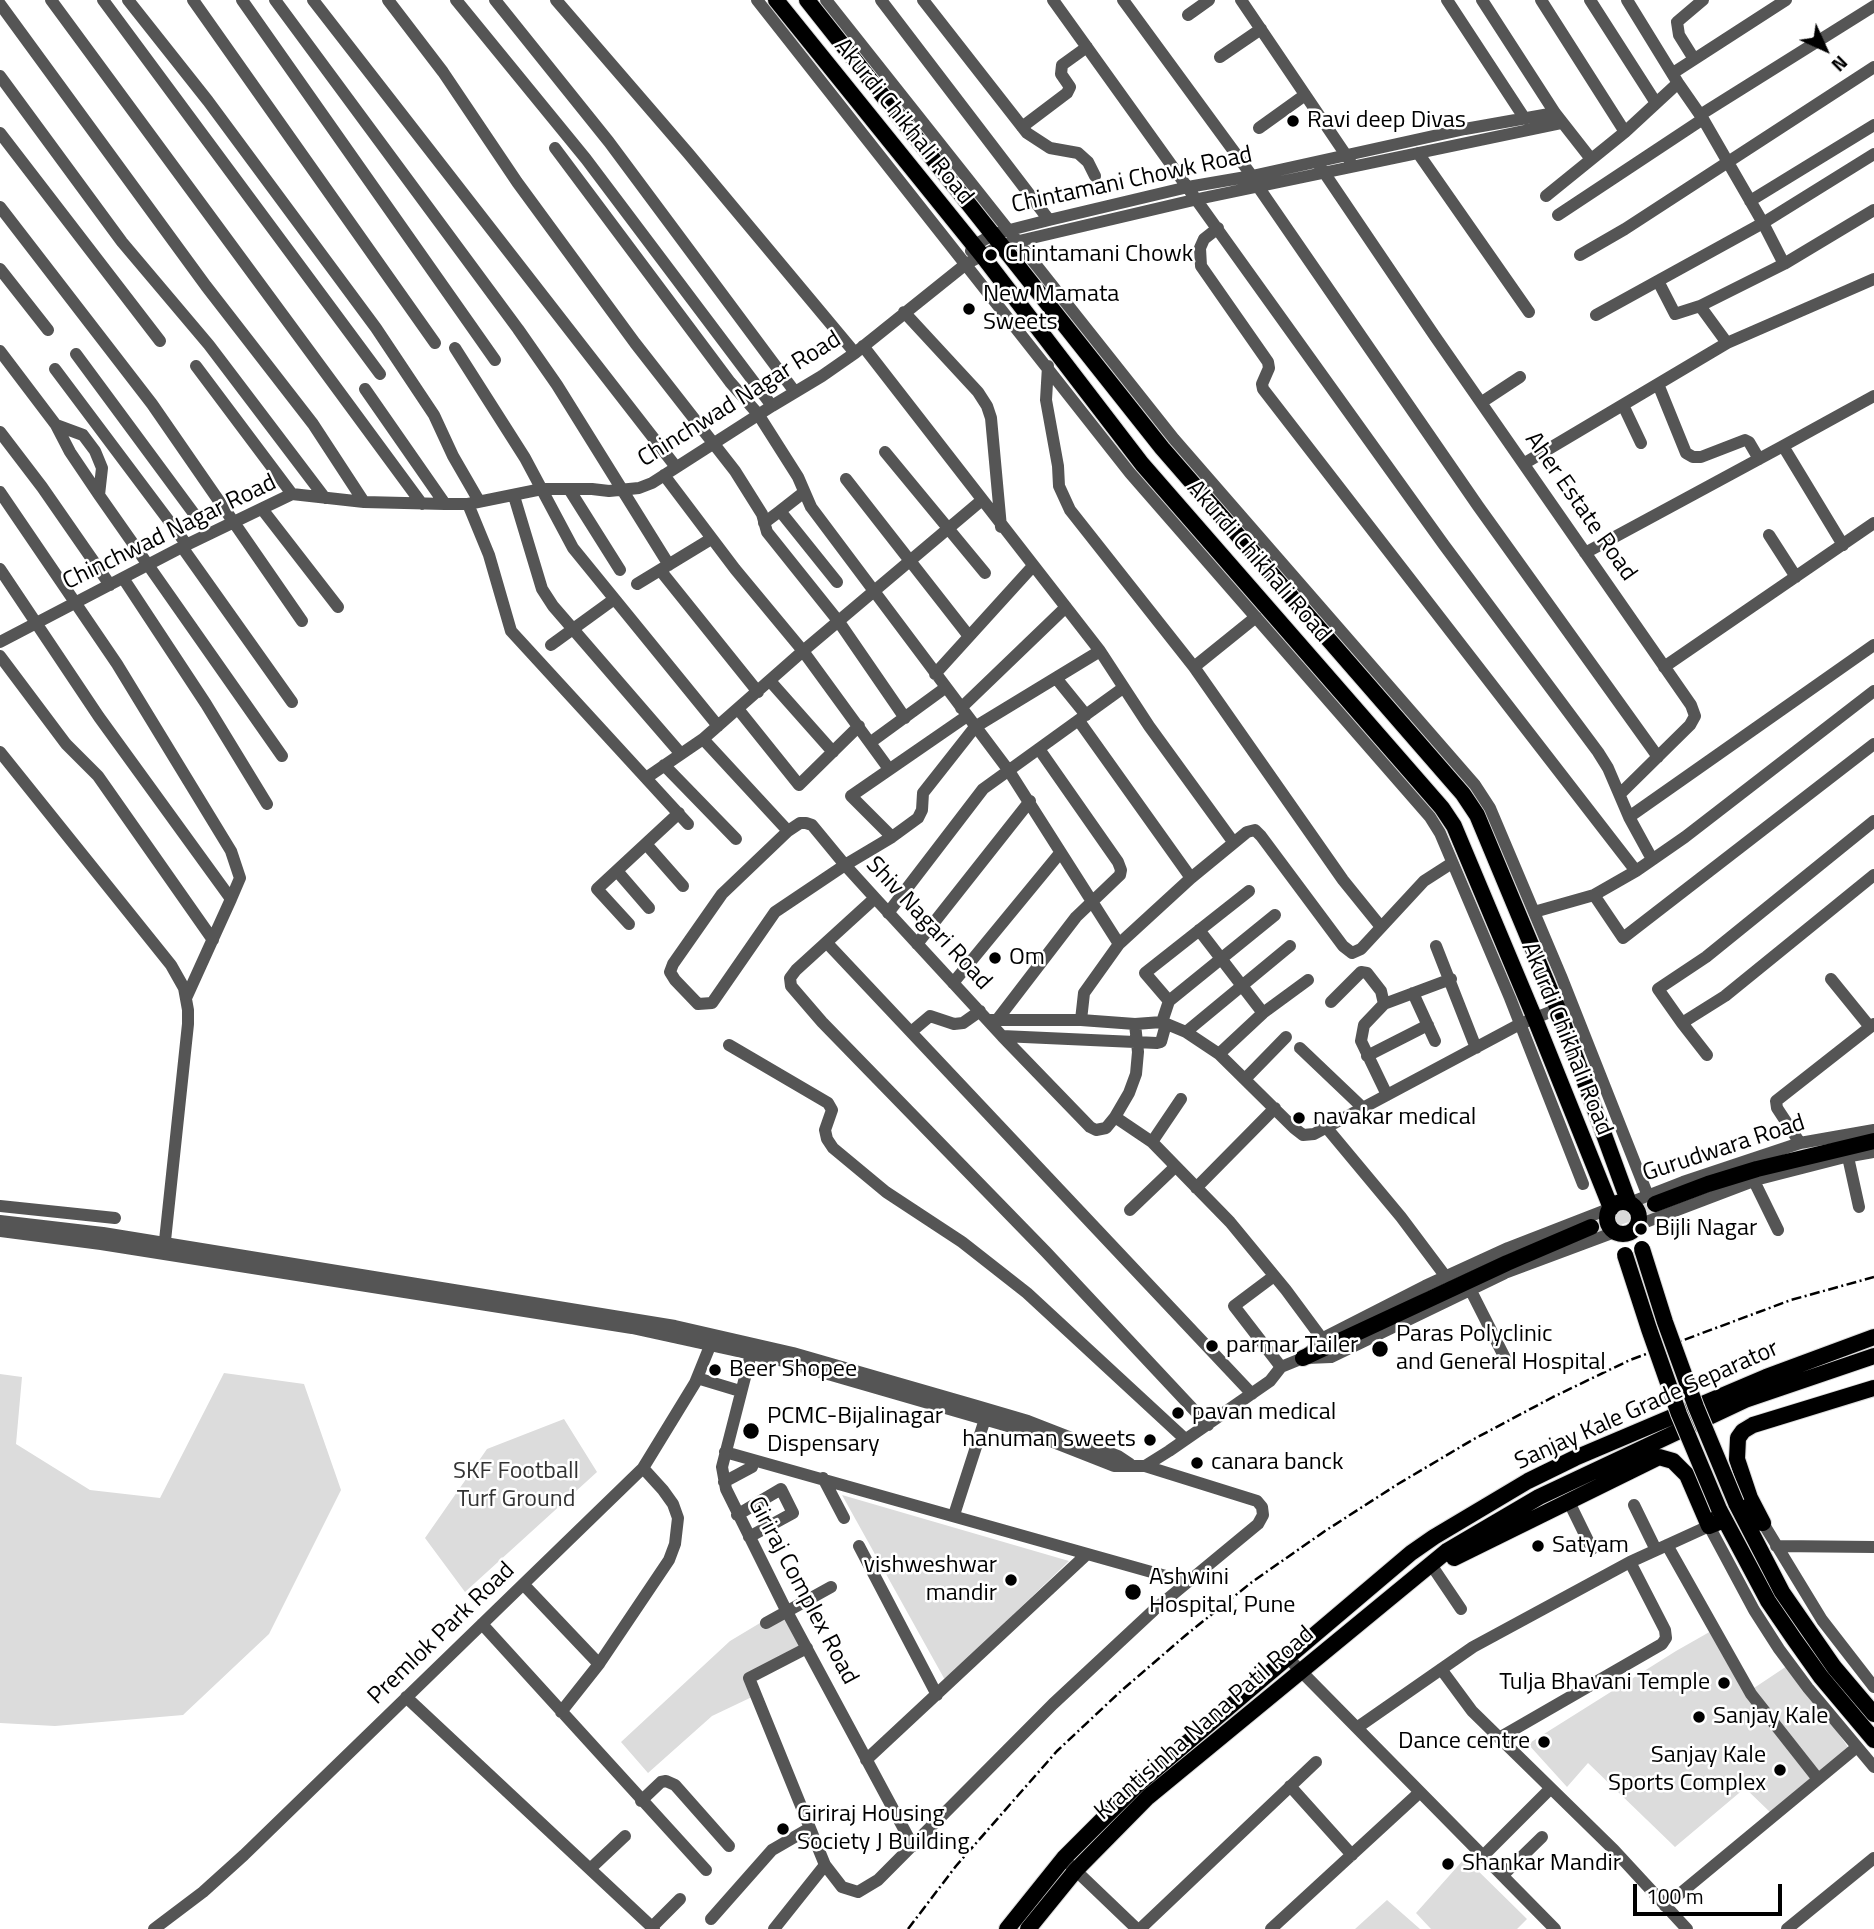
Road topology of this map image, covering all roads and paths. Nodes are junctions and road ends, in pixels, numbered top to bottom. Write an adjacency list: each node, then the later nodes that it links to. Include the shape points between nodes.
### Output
1 (51, 0): 130 (street)
2 (103, 0): 97 (street)
3 (128, 0): 129 (street, via 376,328 433,415)
4 (193, 0): 87 (street)
5 (242, 0): 93 (street)
6 (275, 0): 120 (street, via 518,329)
7 (313, 0): 115 (street)
8 (388, 0): 109 (street, via 635,343)
9 (457, 0): 50 (street)
10 (495, 0): 101 (street, via 609,142)
11 (556, 0): 90 (street)
12 (757, 0): 76 (street)
13 (776, 0): 74 (main road, Akurdi Chikhali Road)
14 (807, 0): 73 (main road, Akurdi Chikhali Road)
15 (826, 0): 73 (street)
16 (881, 0): 70 (street)
17 (922, 0): 45 (street)
18 (1054, 0): 33 (street)
19 (1123, 0): 61 (street)
20 (1209, 0): 31 (street)
21 (1241, 0): 32 (street)
22 (1447, 0): 43 (street)
23 (1482, 0): 42 (street)
24 (1542, 0): 47 (street)
25 (1590, 0): 40 (street)
26 (1628, 0): 38 (street)
27 (1703, 0): 35 (street, via 1676,22)
28 (1786, 0): 35 (street)
29 (0, 4): 128 (street, via 313,424)
30 (1874, 6): 41 (street)
31 (1188, 15)
32 (1261, 29): 34 (street); 39 (street)
33 (1087, 47): 45 (street, via 1062,65 1061,74 1070,87 1067,93); 62 (street)
34 (1220, 57)
35 (1694, 59): 38 (street)
36 (1874, 67): 56 (street)
37 (0, 76): 126 (street, via 122,242 209,345)
38 (1675, 78): 40 (street); 41 (street)
39 (1306, 95): 46 (street); 52 (street)
40 (1656, 103): 47 (street)
41 (1701, 117): 56 (street); 69 (street)
42 (1558, 118): 43 (street, Chintamani Chowk Road); 51 (street, Chintamani Chowk Road); 54 (street)
43 (1525, 120): 52 (street, Chintamani Chowk Road)
44 (1874, 125): 66 (street)
45 (1022, 127): 60 (street, via 1049,148 1078,153)
46 (1259, 128)
47 (1625, 132): 54 (street)
48 (0, 133): 86 (street)
49 (555, 148): 55 (street)
50 (578, 149): 55 (street); 105 (street)
51 (1418, 153): 58 (street, Chintamani Chowk Road); 83 (street)
52 (1346, 155): 57 (street, Chintamani Chowk Road); 58 (street)
53 (1874, 155): 71 (street)
54 (1591, 159): 64 (street)
55 (564, 160): 106 (street)
56 (1727, 161): 66 (street); 75 (street)
57 (1317, 162): 59 (street, Aher Estate Road); 61 (street, Chintamani Chowk Road)
58 (1354, 167): 59 (street, Chintamani Chowk Road)
59 (1324, 174): 63 (street, Chintamani Chowk Road); 103 (street, Aher Estate Road)
60 (1095, 176)
61 (1252, 176): 62 (street, Chintamani Chowk Road)
62 (1188, 187): 65 (street); 70 (street, Chintamani Chowk Road)
63 (1259, 188): 65 (street, Chintamani Chowk Road); 198 (street)
64 (1546, 196)
65 (1198, 200): 72 (street); 73 (street, Chintamani Chowk Road)
66 (1750, 201): 71 (street)
67 (0, 207): 134 (street, via 152,404)
68 (1874, 210): 77 (street)
69 (1558, 215)
70 (1049, 220): 73 (street, Chintamani Chowk Road)
71 (1763, 223): 77 (street); 80 (street)
72 (1218, 228): 203 (street, via 1598,752); 220 (street, via 1204,239 1201,266 1268,362 1263,389)
73 (1005, 237): 74 (street, Chintamani Chowk Road); 230 (street, via 1475,785 1490,808); 253 (main road, Akurdi Chikhali Road, via 1162,448 1463,794)
74 (977, 250): 76 (street, Chintamani Chowk Road); 257 (main road, Akurdi Chikhali Road, via 1142,464 1442,808 1454,826)
75 (1580, 254)
76 (966, 264): 82 (street, Chinchwad Nagar Road); 95 (street)
77 (1784, 264): 81 (street)
78 (0, 269): 85 (street)
79 (1874, 279): 88 (street)
80 (1658, 281): 81 (street, via 1675,314); 84 (street)
81 (1700, 306): 88 (street)
82 (904, 312): 90 (street, Chinchwad Nagar Road); 137 (street, via 987,406)
83 (1529, 312)
84 (1596, 315)
85 (48, 330)
86 (160, 341)
87 (435, 343)
88 (1727, 343): 99 (street)
89 (454, 348): 118 (street)
90 (859, 350): 101 (street, Chinchwad Nagar Road); 127 (street, via 910,404)
91 (0, 351): 107 (street)
92 (76, 354): 139 (street)
93 (495, 360)
94 (195, 366): 124 (street)
95 (1048, 366): 162 (street, via 1130,473); 174 (street, via 1045,400 1063,499)
96 (55, 369): 143 (street)
97 (380, 374)
98 (1520, 377): 103 (street)
99 (1658, 384): 104 (street); 113 (street, via 1686,453 1701,457 1745,440)
100 (365, 389): 131 (street)
101 (795, 392): 105 (street, Chinchwad Nagar Road)
102 (1874, 396): 111 (street)
103 (1482, 402): 114 (street, Aher Estate Road)
104 (1623, 405): 110 (street); 114 (street)
105 (772, 406): 106 (street, Chinchwad Nagar Road)
106 (758, 414): 109 (street, Chinchwad Nagar Road); 122 (street, via 798,477)
107 (55, 425): 123 (street); 123 (street, via 83,435 95,451 103,468)
108 (0, 432): 155 (street)
109 (713, 443): 115 (street, Chinchwad Nagar Road); 135 (street, via 750,493)
110 (1641, 443)
111 (1783, 446): 113 (street); 142 (street)
112 (885, 452): 138 (street)
113 (1759, 459): 144 (street)
114 (1525, 463): 144 (street, Aher Estate Road)
115 (676, 467): 116 (street, Chinchwad Nagar Road)
116 (664, 475): 120 (street, Chinchwad Nagar Road); 141 (street)
117 (846, 479): 145 (street)
118 (542, 489): 119 (street, Chinchwad Nagar Road); 125 (street, Chinchwad Nagar Road); 158 (street, via 573,548)
119 (569, 489): 120 (street, Chinchwad Nagar Road); 150 (street)
120 (623, 491): 148 (street)
121 (0, 492): 159 (street)
122 (803, 493): 133 (street); 157 (street)
123 (99, 495): 146 (street)
124 (292, 495): 126 (street, Chinchwad Nagar Road); 132 (street, Chinchwad Nagar Road)
125 (514, 496): 129 (street, Chinchwad Nagar Road); 166 (street, via 542,589)
126 (325, 498): 128 (street, Chinchwad Nagar Road)
127 (982, 500): 137 (street); 138 (street)
128 (364, 502): 130 (street, Chinchwad Nagar Road)
129 (473, 503): 131 (street, Chinchwad Nagar Road); 202 (street, via 511,631)
130 (422, 504): 131 (street, Chinchwad Nagar Road)
131 (445, 504)
132 (262, 509): 134 (street, Chinchwad Nagar Road); 160 (street)
133 (780, 511): 135 (street); 154 (street)
134 (233, 522): 139 (street, Chinchwad Nagar Road); 163 (street)
135 (764, 523): 165 (street, via 780,550)
136 (1874, 523): 142 (street)
137 (1002, 527): 147 (street)
138 (950, 529): 145 (street); 151 (street)
139 (209, 534): 143 (street, Chinchwad Nagar Road)
140 (1769, 535): 152 (street)
141 (711, 539): 148 (street); 171 (street)
142 (1843, 545): 152 (street)
143 (184, 546): 146 (street, Chinchwad Nagar Road); 183 (street)
144 (1586, 553): 175 (street, Aher Estate Road)
145 (912, 561): 157 (street); 167 (street)
146 (148, 566): 153 (street, Chinchwad Nagar Road); 197 (street)
147 (1033, 566): 161 (street); 167 (street)
148 (665, 568): 156 (street); 182 (street)
149 (0, 569): 164 (street)
150 (620, 570)
151 (985, 573)
152 (1796, 577): 175 (street)
153 (123, 578): 155 (street, Chinchwad Nagar Road); 205 (street)
154 (837, 582)
155 (110, 584): 159 (street, Chinchwad Nagar Road)
156 (637, 584)
157 (874, 592): 165 (street); 176 (street)
158 (614, 600): 166 (street); 188 (street)
159 (76, 602): 164 (street, Chinchwad Nagar Road); 227 (street, via 232,851 240,878)
160 (338, 607)
161 (1066, 607): 172 (street); 185 (street)
162 (1256, 617): 174 (street); 217 (street, via 1426,811)
163 (302, 621)
164 (37, 622): 168 (street, Chinchwad Nagar Road); 227 (street, via 99,718)
165 (839, 622): 171 (street); 186 (street)
166 (572, 630): 169 (street); 196 (street)
167 (968, 635): 176 (street)
168 (0, 642)
169 (551, 645)
170 (1874, 645): 207 (street)
171 (803, 651): 178 (street); 189 (street)
172 (1100, 651): 177 (street); 180 (street)
173 (0, 656): 236 (street, via 66,744 97,776)
174 (1194, 667): 234 (street)
175 (1664, 667): 198 (street, Aher Estate Road, via 1695,716)
176 (935, 674): 179 (street)
177 (1056, 678): 185 (street); 187 (street)
178 (770, 681): 182 (street); 195 (street)
179 (945, 688): 185 (street); 186 (street)
180 (1123, 688): 187 (street); 213 (street)
181 (1874, 691): 216 (street)
182 (758, 692): 184 (street)
183 (292, 702)
184 (738, 709): 188 (street); 195 (street, via 799,785)
185 (968, 717): 200 (street); 201 (street); 211 (street, via 923,793 918,818)
186 (905, 718): 191 (street)
187 (1082, 718): 193 (street); 222 (street)
188 (718, 726): 190 (street)
189 (859, 726): 191 (street); 195 (street)
190 (703, 739): 196 (street); 210 (street)
191 (871, 742): 200 (street)
192 (1874, 744): 225 (street, via 1623,938)
193 (1039, 749): 201 (street); 228 (street, via 1121,870 1116,881)
194 (0, 752): 249 (street, via 171,965)
195 (833, 752)
196 (681, 754): 199 (street)
197 (282, 756)
198 (1658, 757): 203 (street)
199 (664, 765): 202 (street); 212 (street)
200 (889, 769): 211 (street, via 851,796)
201 (1009, 771): 204 (street); 231 (street, via 971,803)
202 (646, 778): 206 (street)
203 (1620, 794): 207 (street)
204 (1030, 801): 215 (street); 238 (street)
205 (267, 804)
206 (679, 813): 209 (street); 214 (street)
207 (1629, 817): 216 (street)
208 (1874, 821): 259 (street, via 1706,957 1658,989)
209 (688, 824)
210 (788, 831): 218 (street, Shiv Nagari Road, via 800,823 812,825); 218 (street, via 722,894 673,964 670,972 675,980 698,1004 712,1003 775,912)
211 (892, 836): 218 (street)
212 (736, 839)
213 (1234, 843): 222 (street); 234 (street, via 1255,830 1348,952 1357,952)
214 (646, 844): 219 (street); 223 (street)
215 (1060, 853): 228 (street); 246 (street)
216 (1653, 859): 220 (street)
217 (1452, 863): 234 (street, via 1424,881); 257 (street)
218 (845, 865): 226 (street, Shiv Nagari Road)
219 (617, 871): 229 (street); 233 (street, via 597,889)
220 (1636, 871): 225 (street)
221 (1874, 875): 259 (street, via 1724,996)
222 (1191, 878): 239 (street)
223 (682, 886)
224 (1249, 891): 235 (street)
225 (1594, 895): 230 (street)
226 (875, 898): 231 (street, Shiv Nagari Road); 237 (street)
227 (230, 899): 236 (street)
228 (1091, 902): 239 (street); 255 (street)
229 (649, 908)
230 (1534, 912): 253 (street)
231 (888, 913): 238 (street, Shiv Nagari Road)
232 (1276, 915): 242 (street)
233 (629, 924)
234 (1381, 927)
235 (1199, 930): 242 (street); 250 (street, via 1145,973)
236 (213, 940): 249 (street)
237 (827, 943): 263 (street); 322 (street, via 796,970 791,986)
238 (917, 944): 246 (street, Shiv Nagari Road)
239 (1119, 944): 256 (street, via 1084,993)
240 (1290, 946): 247 (street)
241 (1436, 946): 244 (street)
242 (1222, 960): 247 (street); 250 (street)
243 (1308, 979): 254 (street)
244 (1451, 979): 248 (street); 271 (street)
245 (1831, 979): 262 (street)
246 (953, 983): 255 (street, Shiv Nagari Road)
247 (1241, 985): 254 (street); 264 (street)
248 (1413, 993): 252 (street); 261 (street)
249 (187, 996): 305 (street, via 188,1024)
250 (1169, 1002): 258 (street)
251 (1331, 1002): 252 (street, via 1361,972 1381,991)
252 (1384, 1004): 274 (street, via 1364,1025 1361,1041)
253 (1565, 1005): 257 (street); 292 (street); 293 (main road, Akurdi Chikhali Road)
254 (1262, 1013): 272 (street)
255 (988, 1017): 256 (street); 263 (street, via 954,1024 930,1016); 265 (street, Shiv Nagari Road)
256 (1081, 1020): 260 (street)
257 (1527, 1021): 271 (street); 290 (street); 296 (main road, Akurdi Chikhali Road)
258 (1164, 1023): 260 (street); 264 (street); 267 (street, via 1160,1043)
259 (1682, 1023): 273 (street)
260 (1135, 1024): 267 (street)
261 (1428, 1025): 268 (street); 274 (street)
262 (1872, 1025): 285 (street, via 1776,1101)
263 (911, 1032): 320 (street)
264 (1186, 1032): 272 (street)
265 (1002, 1036): 267 (street); 280 (street, Shiv Nagari Road, via 1090,1127 1101,1130)
266 (1286, 1038): 275 (street)
267 (1136, 1041): 280 (street, via 1136,1074)
268 (1435, 1041)
269 (729, 1045): 323 (street, via 828,1103 832,1110 825,1130 833,1148 886,1192 1017,1284)
270 (1300, 1048): 279 (street)
271 (1476, 1048): 276 (street)
272 (1219, 1054): 275 (street)
273 (1707, 1055)
274 (1367, 1056): 276 (street)
275 (1245, 1079): 278 (street)
276 (1387, 1095): 279 (street)
277 (1181, 1100): 284 (street)
278 (1275, 1108): 281 (street, via 1303,1135); 291 (street)
279 (1363, 1108): 281 (street)
280 (1115, 1117): 284 (street)
281 (1326, 1127): 307 (street)
282 (1874, 1130): 285 (street, Gurudwara Road)
283 (1874, 1141): 292 (main road)
284 (1152, 1142): 288 (street)
285 (1800, 1143): 292 (street, Gurudwara Road, via 1683,1182)
286 (1874, 1152): 287 (street, Gurudwara Road)
287 (1848, 1157): 289 (street, Gurudwara Road); 295 (street)
288 (1175, 1167): 291 (street); 297 (street)
289 (1754, 1181): 301 (street, Gurudwara Road); 302 (street)
290 (1583, 1184)
291 (1196, 1188): 306 (street)
292 (1652, 1200): 293 (street, Gurudwara Road)
293 (1629, 1203): 296 (main road); 301 (main road, via 1639,1214)
294 (0, 1206): 298 (street)
295 (1859, 1207)
296 (1611, 1208): 304 (main road, via 1608,1218); 307 (street)
297 (1130, 1210)
298 (115, 1218)
299 (0, 1221): 305 (street)
300 (1591, 1227): 314 (main road)
301 (1636, 1227): 304 (main road, via 1625,1233); 337 (main road, bridge, via 1696,1407 1736,1503)
302 (1778, 1230)
303 (0, 1231): 305 (street)
304 (1615, 1231): 308 (street); 336 (main road, bridge)
305 (164, 1248): 310 (street, via 634,1318)
306 (1274, 1276): 311 (street); 316 (street, via 1234,1306)
307 (1446, 1277): 311 (street)
308 (1470, 1289): 314 (street, via 1331,1357); 315 (street)
309 (1874, 1338): 338 (main road, Sanjay Kale Grade Separator, via 1766,1377 1574,1458)
310 (712, 1340): 312 (street); 317 (street, Premlok Park Road)
311 (1322, 1340): 314 (street)
312 (752, 1349): 319 (street, Giriraj Complex Road); 321 (street); 325 (street, via 1028,1421)
313 (1874, 1356): 345 (main road, Sanjay Kale Grade Separator, via 1745,1400 1539,1497)
314 (1303, 1358): 316 (street)
315 (1508, 1364)
316 (1281, 1367): 320 (street)
317 (697, 1378): 319 (street); 328 (street, Premlok Park Road)
318 (1874, 1388): 337 (main road, via 1743,1431 1737,1459)
319 (740, 1391): 324 (street, Giriraj Complex Road)
320 (1252, 1394): 322 (street)
321 (985, 1419): 325 (street, via 1114,1466); 334 (street)
322 (1208, 1425): 323 (street)
323 (1185, 1440): 326 (street)
324 (725, 1452): 329 (street); 330 (street, Giriraj Complex Road)
325 (1130, 1464): 326 (street)
326 (1145, 1466): 350 (street, via 1257,1501 1262,1507 1258,1524)
327 (752, 1467): 330 (street)
328 (643, 1468): 351 (street, Premlok Park Road); 359 (street, via 673,1504 678,1518 675,1544)
329 (823, 1478): 334 (street); 335 (street)
330 (724, 1482): 333 (street, Giriraj Complex Road)
331 (1568, 1500): 336 (main road, via 1660,1457 1673,1461 1687,1475); 344 (street); 349 (main road)
332 (1634, 1505): 343 (street)
333 (737, 1514): 339 (street, Giriraj Complex Road); 339 (street, via 781,1489 793,1513)
334 (954, 1516): 347 (street)
335 (844, 1518)
336 (1718, 1518): 343 (street); 369 (main road, via 1821,1678); 370 (street, via 1754,1610 1808,1688)
337 (1756, 1526): 341 (street); 366 (main road, via 1782,1592 1834,1667)
338 (1434, 1536): 345 (main road); 346 (main road, Sanjay Kale Grade Separator)
339 (749, 1537): 354 (street, Giriraj Complex Road)
340 (859, 1546): 363 (street)
341 (1776, 1546): 342 (street); 362 (street, via 1822,1620)
342 (1874, 1547)
343 (1662, 1548): 348 (street); 374 (street, via 1751,1694)
344 (1592, 1549)
345 (1447, 1551): 349 (main road, Sanjay Kale Grade Separator)
346 (1411, 1553): 358 (main road, Krantisinha Nana Patil Road)
347 (1086, 1555): 350 (street); 363 (street)
348 (1630, 1562): 360 (street); 368 (street, via 1665,1630 1662,1644)
349 (1429, 1567): 353 (street); 361 (main road, Krantisinha Nana Patil Road)
350 (1187, 1581): 383 (street, via 1053,1704)
351 (524, 1585): 356 (street, Premlok Park Road); 359 (street)
352 (831, 1587): 354 (street)
353 (1461, 1609)
354 (787, 1611): 355 (street); 357 (street, Giriraj Complex Road)
355 (766, 1623)
356 (482, 1624): 364 (street, Premlok Park Road); 365 (street)
357 (807, 1648): 371 (street, Giriraj Complex Road); 379 (street, via 749,1678)
358 (1288, 1658): 361 (street); 387 (main road, Krantisinha Nana Patil Road, via 1136,1786)
359 (599, 1664): 365 (street)
360 (1441, 1669): 367 (street); 368 (street)
361 (1300, 1671): 367 (street); 387 (main road, Krantisinha Nana Patil Road)
362 (1874, 1686)
363 (937, 1695): 371 (street)
364 (406, 1697): 389 (street); 394 (street, Premlok Park Road)
365 (561, 1712): 378 (street)
366 (1874, 1714)
367 (1358, 1727): 377 (street)
368 (1499, 1738): 376 (street)
369 (1874, 1740)
370 (1857, 1747): 373 (street); 374 (street)
371 (866, 1760): 383 (street, Giriraj Complex Road)
372 (1316, 1762): 375 (street)
373 (1874, 1767)
374 (1818, 1779): 393 (street)
375 (1290, 1786): 384 (street); 402 (street)
376 (1550, 1789): 385 (street); 393 (street)
377 (1420, 1792): 384 (street); 385 (street)
378 (641, 1801): 382 (street, via 661,1782 675,1785); 390 (street)
379 (810, 1828): 388 (street); 395 (street, via 772,1850)
380 (625, 1836): 389 (street)
381 (1542, 1837): 391 (street)
382 (729, 1846)
383 (913, 1846): 388 (street, via 878,1880 858,1892 842,1887)
384 (1352, 1855): 403 (street)
385 (1483, 1855): 391 (street)
386 (1874, 1858): 406 (street)
387 (1070, 1864): 400 (main road, Krantisinha Nana Patil Road); 401 (main road, Krantisinha Nana Patil Road); 402 (street)
388 (825, 1865): 399 (street)
389 (591, 1868): 396 (street)
390 (706, 1870)
391 (1503, 1875): 404 (street)
392 (680, 1899): 396 (street)
393 (1665, 1906): 405 (street)
394 (184, 1907): 397 (street, Premlok Park Road); 398 (street)
395 (711, 1919)
396 (647, 1926)
397 (154, 1929)
398 (170, 1929)
399 (774, 1929)
400 (1007, 1929)
401 (1028, 1929)
402 (1138, 1929)
403 (1271, 1929)
404 (1555, 1929)
405 (1687, 1929)
406 (1787, 1929)

